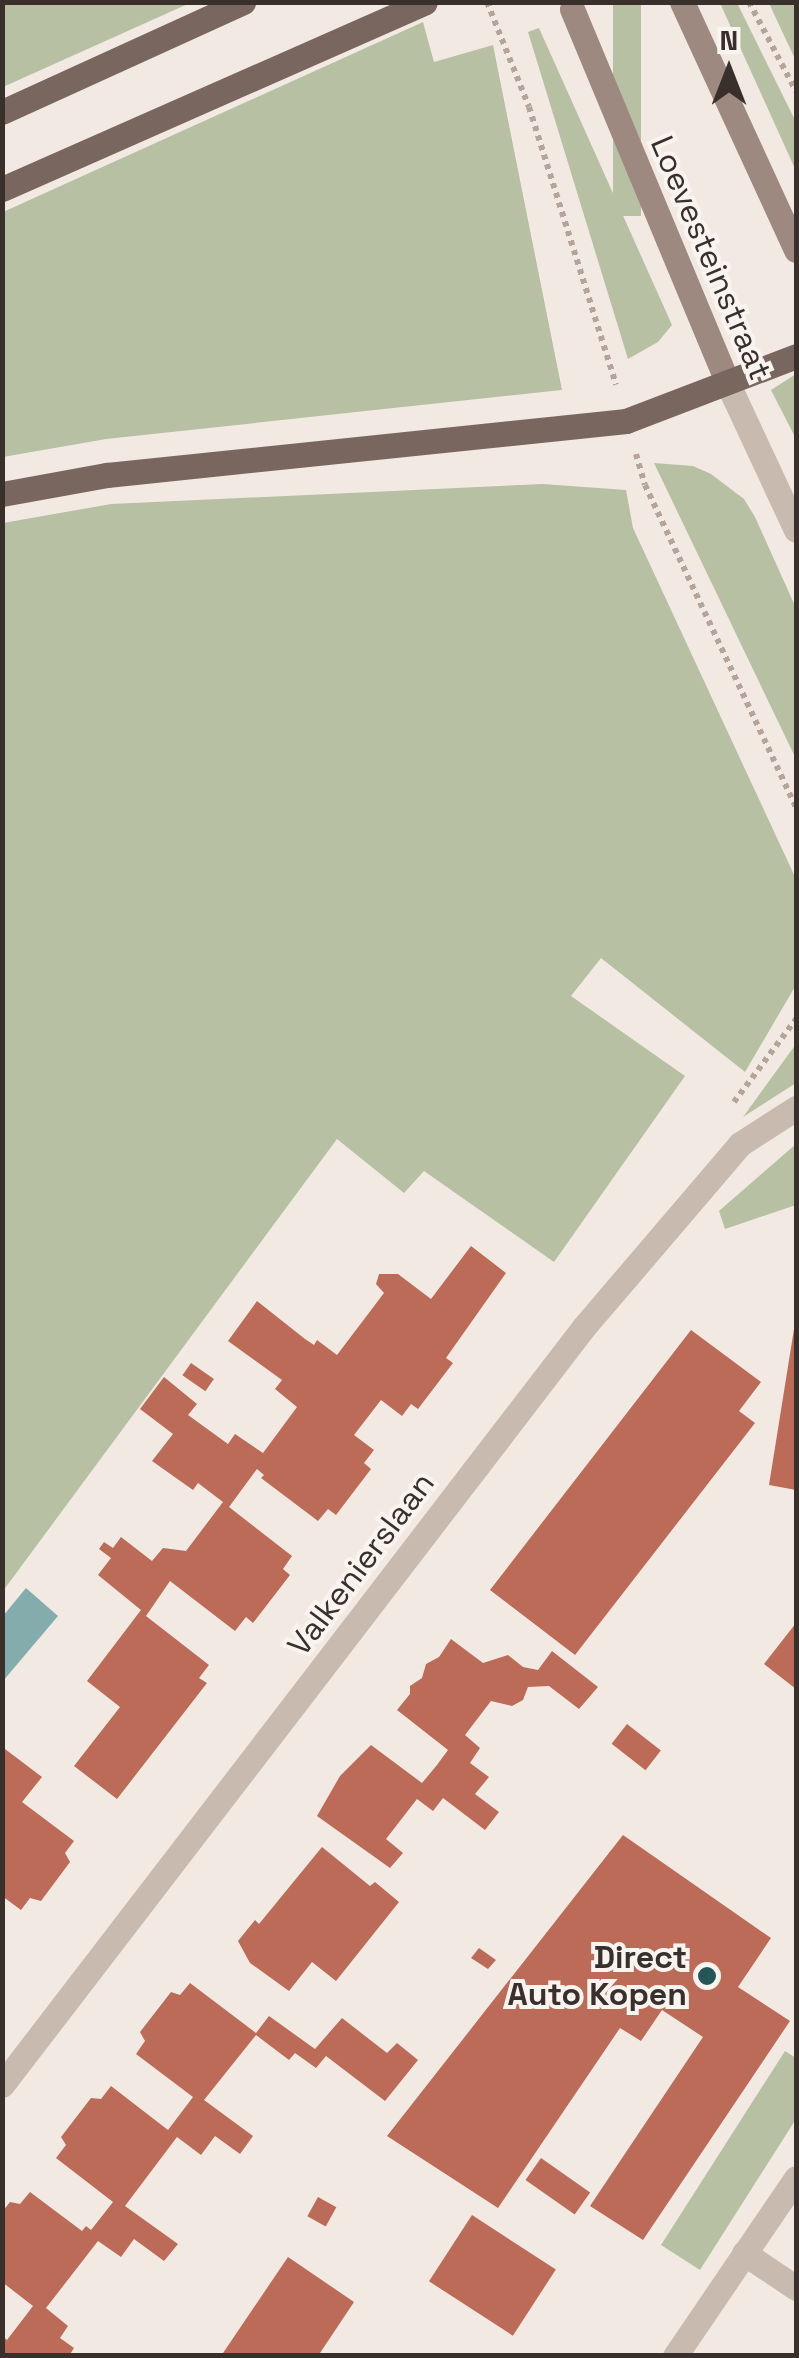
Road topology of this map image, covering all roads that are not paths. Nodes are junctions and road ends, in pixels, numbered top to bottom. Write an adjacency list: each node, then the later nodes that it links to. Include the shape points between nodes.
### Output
1 (244, 2): 5 (main road)
2 (425, 2): 6 (main road)
3 (682, 2): 7 (main road)
4 (572, 9): 9 (main road, Loevesteinstraat)
5 (2, 112)
6 (2, 189)
7 (796, 250)
8 (796, 356): 9 (main road)
9 (727, 382): 10 (main road, via 626,421 106,475); 11 (street, Loevesteinstraat)
10 (2, 494)
11 (796, 530)
12 (796, 1108): 13 (street, Valkenierslaan, via 740,1144 583,1328)
13 (2, 2085)
14 (796, 2178): 15 (street)
15 (744, 2253): 16 (street); 17 (street)
16 (796, 2288)
17 (675, 2356)

